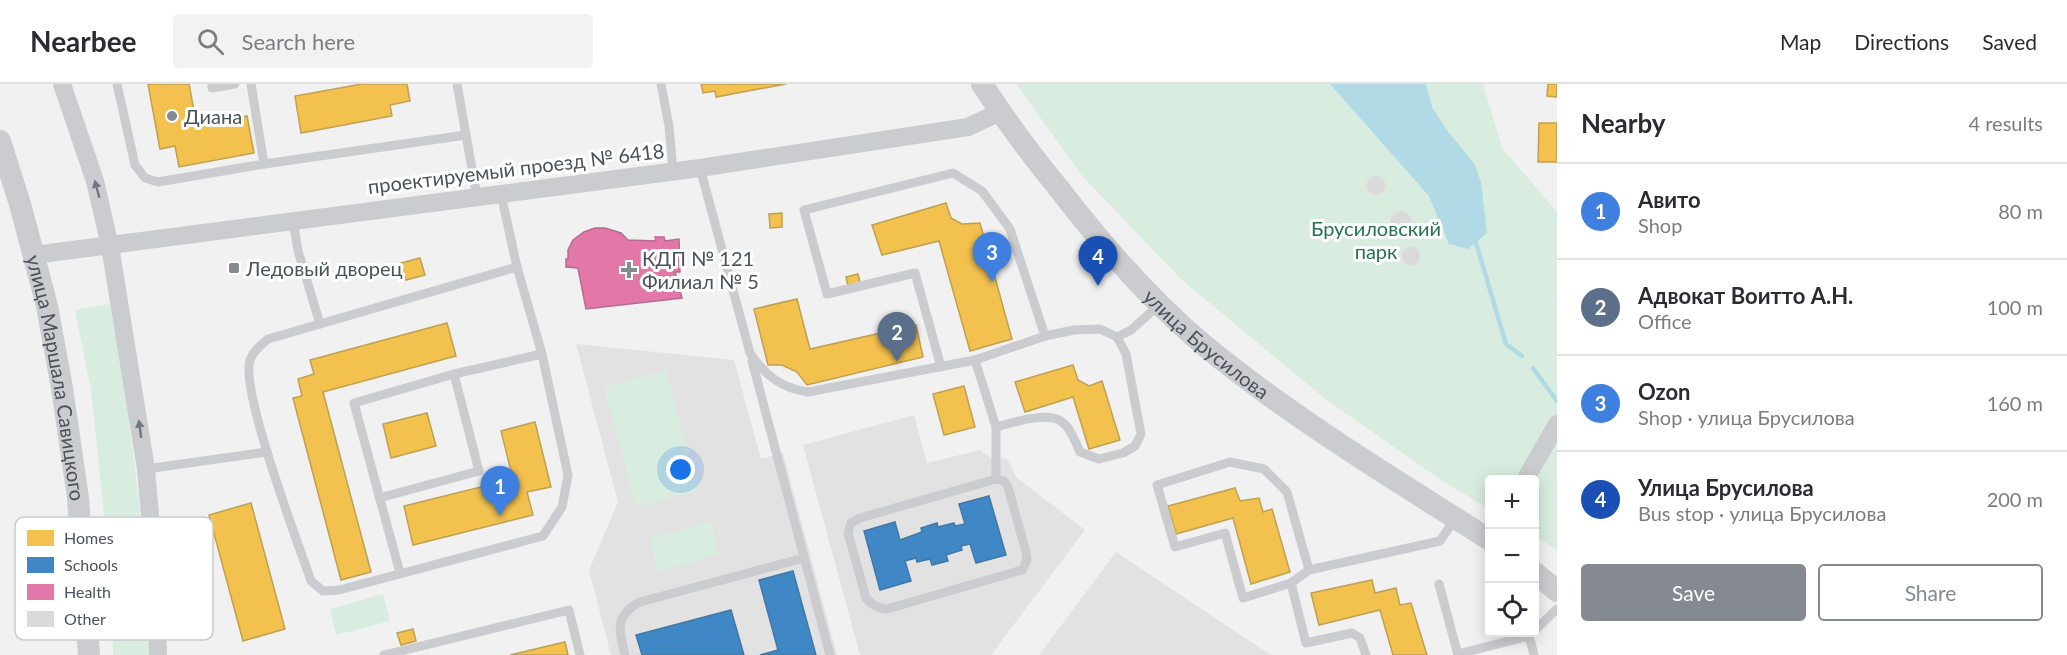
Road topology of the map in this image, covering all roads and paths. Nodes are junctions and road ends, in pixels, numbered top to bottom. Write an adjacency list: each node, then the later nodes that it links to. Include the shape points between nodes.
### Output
1 (62, 84): 18 (street, one-way to 1, via 95,181)
2 (117, 84): 12 (lane, via 135,165 145,178 158,182)
3 (212, 84): 4 (lane, via 212,88)
4 (235, 84)
5 (251, 84): 12 (lane)
6 (457, 84): 10 (lane)
7 (661, 84): 14 (lane)
8 (982, 84): 9 (street, улица Брусилова)
9 (1000, 112): 13 (street, проектируемый проезд № 6418, via 968,127); 21 (street, улица Брусилова, via 1089,228)
10 (466, 135): 12 (lane); 16 (lane)
11 (0, 141): 19 (street, улица Маршала Савицкого)
12 (264, 164)
13 (700, 168): 14 (street, проектируемый проезд № 6418); 25 (lane)
14 (673, 171): 15 (street, проектируемый проезд № 6418)
15 (501, 194): 16 (street, проектируемый проезд № 6418); 20 (lane)
16 (477, 197): 17 (street, проектируемый проезд № 6418)
17 (293, 220): 18 (street, проектируемый проезд № 6418); 22 (lane)
18 (111, 246): 19 (street, проектируемый проезд № 6418); 33 (street, one-way to 18)
19 (33, 255): 37 (street, улица Маршала Савицкого, via 51,329)
20 (517, 267): 22 (lane); 26 (lane)
21 (1160, 304): 24 (lane, via 1131,330); 39 (street, улица Брусилова, via 1204,345 1313,428)
22 (320, 324): 32 (lane, via 267,339 249,361 252,395)
23 (1045, 336): 24 (lane, via 1100,329); 27 (lane); 28 (lane, via 1010,229 982,191 952,173 804,210 827,294 915,273)
24 (1116, 337): 31 (lane, via 1126,354 1141,434 1136,446 1099,459 1080,452 1071,433 1058,420 1034,417)
25 (750, 353): 28 (lane, via 779,383 808,392); 41 (lane)
26 (542, 354): 29 (lane); 43 (lane, via 568,475 562,507 543,536)
27 (975, 360): 28 (lane); 31 (lane)
28 (941, 367)
29 (454, 374): 36 (lane, via 354,403); 36 (lane, via 479,471)
30 (1557, 424): 34 (street)
31 (996, 427): 35 (lane)
32 (267, 452): 33 (lane); 43 (lane, via 311,581 323,591 339,590)
33 (146, 469): 38 (street)
34 (1528, 475)
35 (996, 479): 35 (lane, via 860,518 851,524 848,533 870,603 886,609 1022,570 1026,552 1008,487)
36 (379, 498): 43 (lane)
37 (79, 517)
38 (150, 517)
39 (1456, 518): 40 (street, улица Брусилова); 42 (lane, via 1440,541)
40 (1485, 537)
41 (804, 558): 59 (lane, via 632,606 620,627); 60 (lane)
42 (1309, 570): 45 (lane); 45 (lane, via 1287,492 1263,469 1230,462 1157,485 1174,547 1225,533 1243,598)
43 (400, 573)
44 (1539, 576): 47 (street)
45 (1291, 583): 61 (lane, via 1306,643 1352,633 1360,638)
46 (1439, 584): 54 (lane)
47 (1557, 591)
48 (1557, 609): 49 (lane)
49 (1539, 626)
50 (1518, 637): 54 (lane)
51 (1532, 637): 62 (lane)
52 (89, 640): 55 (street, улица Маршала Савицкого)
53 (157, 640): 56 (street)
54 (1458, 654)
55 (90, 655)
56 (158, 655)
57 (384, 655): 58 (lane, via 569,610)
58 (580, 655)
59 (625, 655)
60 (831, 655)
61 (1366, 655)
62 (1534, 655)

